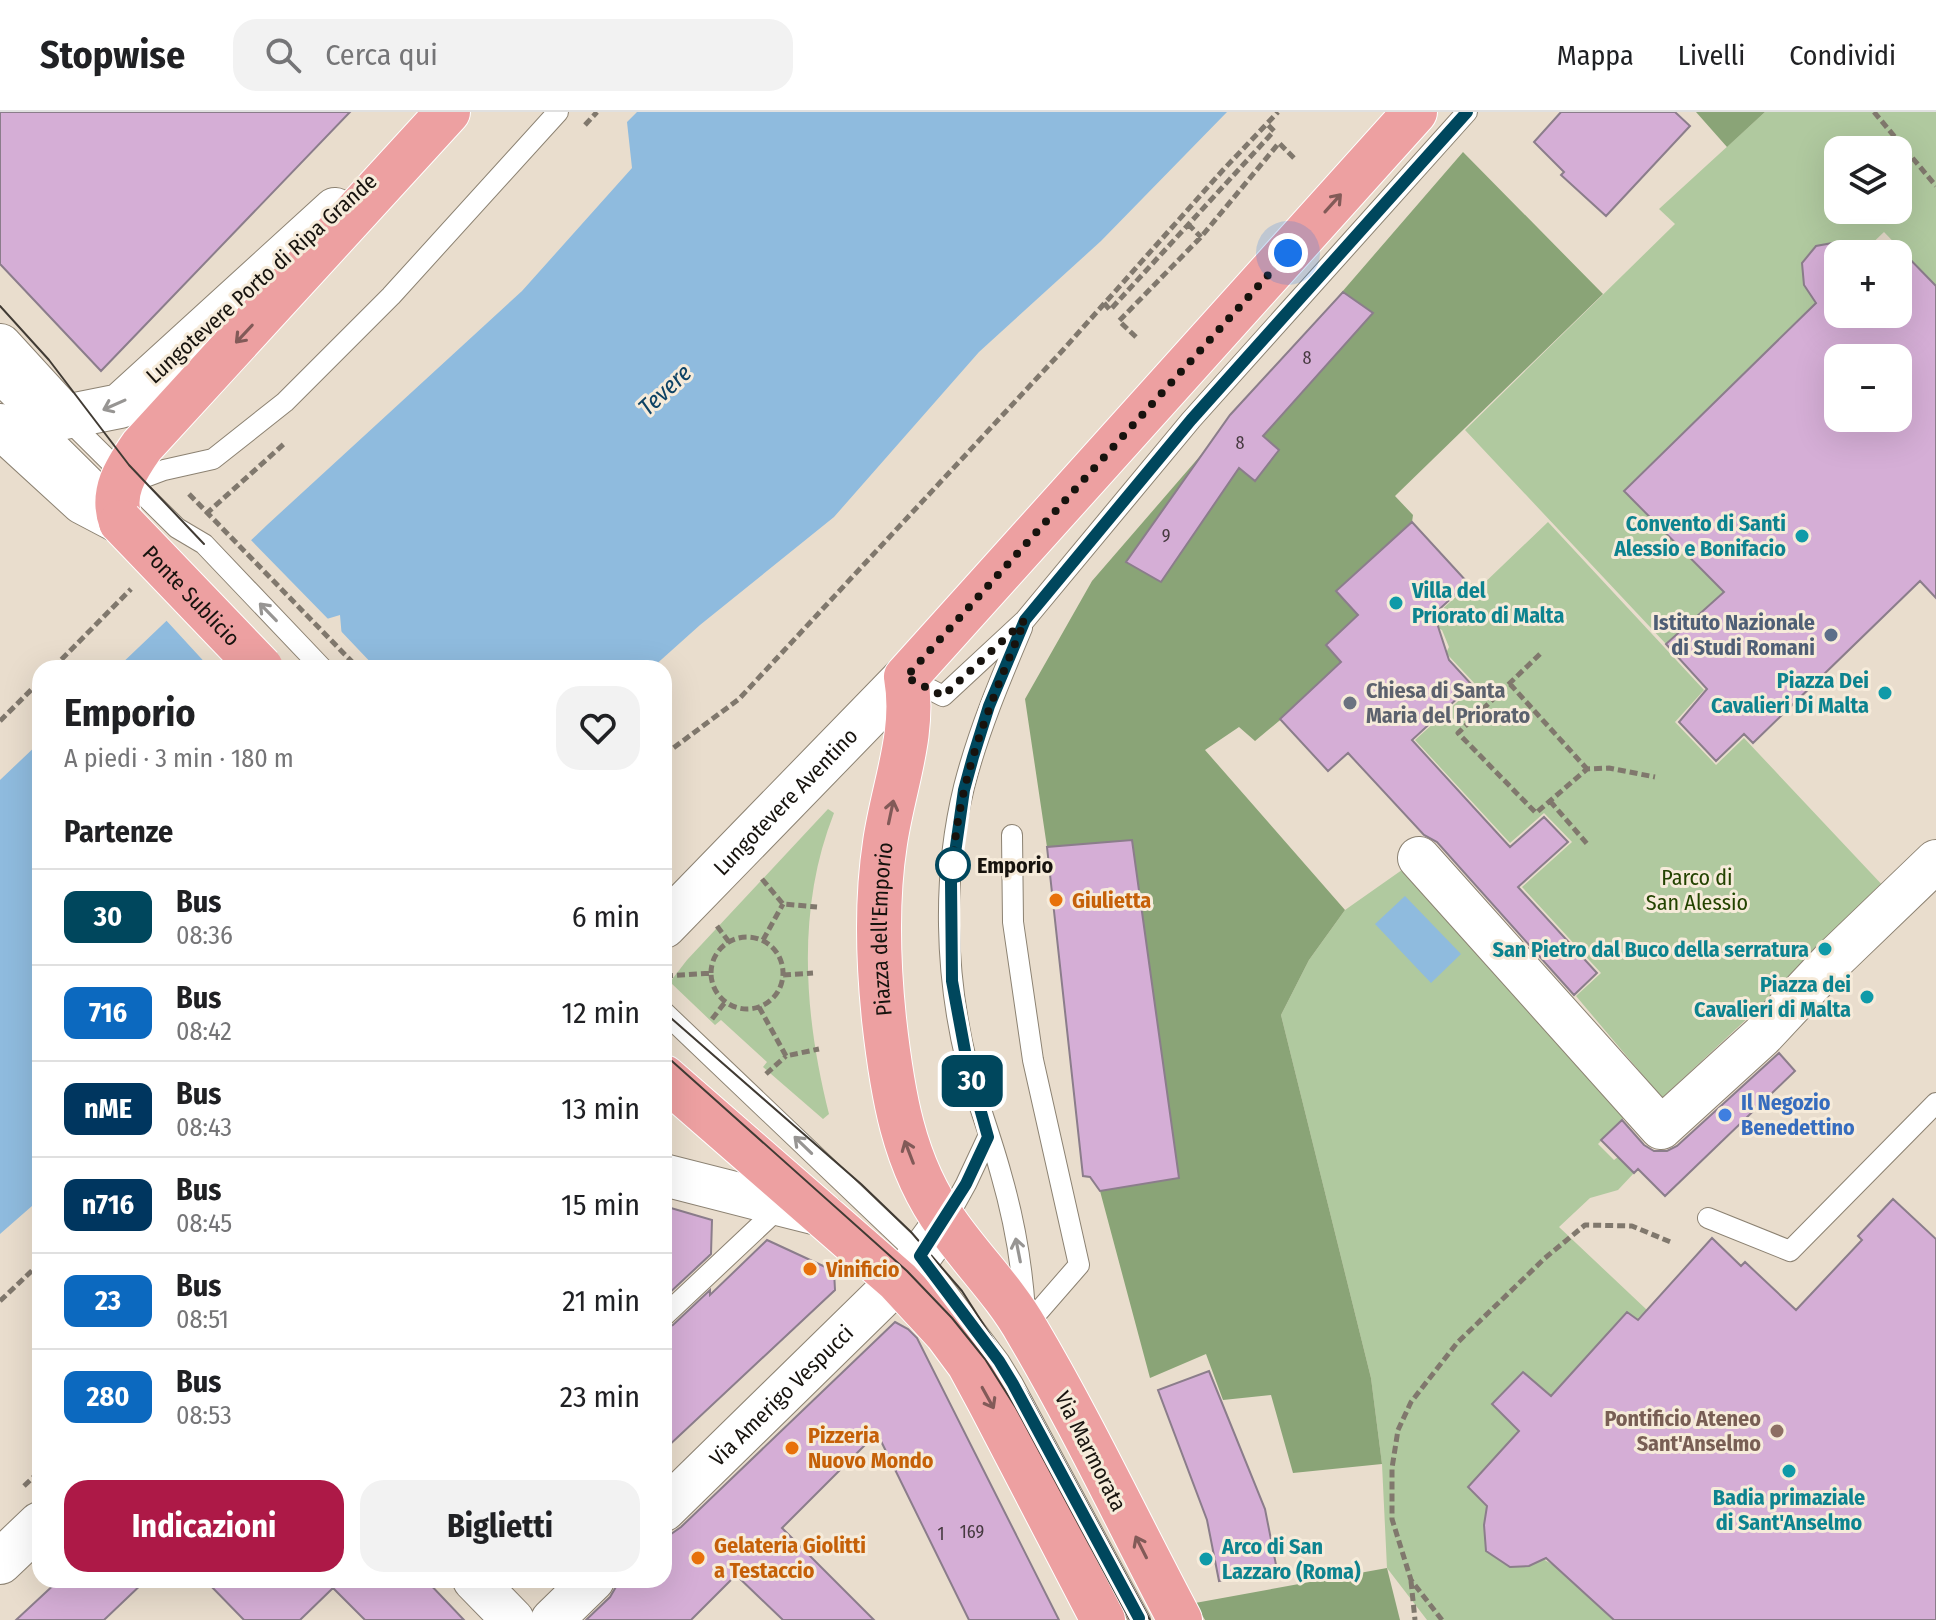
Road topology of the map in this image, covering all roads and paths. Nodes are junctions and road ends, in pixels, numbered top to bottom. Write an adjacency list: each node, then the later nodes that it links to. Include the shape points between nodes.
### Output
1 (446, 112): 15 (main road, Lungotevere Porto di Ripa Grande, one-way to 15, via 120,406); 17 (main road, Lungotevere Porto di Ripa Grande, one-way to 17, via 156,429)
2 (558, 112): 17 (lane, via 391,296 285,402 221,455 164,470)
3 (1278, 112): 7 (path)
4 (1415, 112): 24 (main road, Lungotevere Aventino, one-way to 4)
5 (1467, 112): 19 (lane, via 1191,420)
6 (1874, 112): 9 (path)
7 (1267, 124): 10 (path, via 1274,131); 12 (path)
8 (1295, 159): 11 (path, via 1279,143)
9 (1936, 186)
10 (1188, 224): 11 (path); 12 (path, via 1110,310)
11 (1201, 237): 13 (path, via 1119,321)
12 (1104, 303): 28 (path, via 739,699)
13 (1136, 337)
14 (5, 366): 15 (main road); 17 (lane)
15 (65, 417): 17 (lane)
16 (0, 426): 17 (main road)
17 (116, 491): 21 (main road, Ponte Sublicio, bridge); 22 (lane, one-way to 17, via 204,544)
18 (189, 494): 23 (path, bridge)
19 (1025, 620): 24 (lane, via 943,696); 56 (lane, via 973,757 951,881 952,981)
20 (1540, 654): 25 (path)
21 (254, 660)
22 (314, 660)
23 (350, 660)
24 (906, 677): 39 (main road, Lungotevere Aventino); 62 (main road, Piazza dell'Emporio, one-way to 24, via 929,1198 904,1136 880,981 881,874 910,722)
25 (1510, 684): 29 (path); 31 (path, via 1458,733 1536,813)
26 (32, 689): 27 (path)
27 (0, 721)
28 (672, 749)
29 (1587, 769): 30 (path); 31 (path)
30 (1655, 777)
31 (1550, 801): 33 (path)
32 (1012, 835): 68 (lane, via 1013,922 1033,1060 1079,1265)
33 (1589, 846)
34 (1419, 858): 35 (street, via 1661,1128 1762,1036)
35 (1936, 861)
36 (759, 876): 37 (path)
37 (783, 904): 38 (path); 41 (path)
38 (817, 907)
39 (672, 918)
40 (714, 922): 42 (path)
41 (763, 940): 42 (path, via 740,937); 45 (path, via 778,954)
42 (729, 942): 43 (path, via 713,961)
43 (711, 973): 46 (path); 47 (path)
44 (813, 973): 45 (path)
45 (783, 975): 48 (path, via 776,994)
46 (672, 976)
47 (726, 1001): 48 (path, via 747,1009); 50 (path)
48 (759, 1007): 52 (path)
49 (672, 1020): 62 (lane, Piazza dell'Emporio, one-way to 49)
50 (707, 1025)
51 (819, 1049): 52 (path)
52 (786, 1056): 53 (path)
53 (764, 1076)
54 (672, 1084): 59 (main road, Piazza dell'Emporio)
55 (1936, 1103): 60 (lane, via 1790,1251)
56 (988, 1137): 62 (lane, via 966,1184); 68 (lane, one-way to 56, via 1017,1241)
57 (672, 1177): 58 (street, Piazza dell'Emporio)
58 (782, 1205): 59 (street, Piazza dell'Emporio); 66 (lane)
59 (825, 1216): 62 (main road, Piazza dell'Emporio)
60 (1708, 1218)
61 (1673, 1243): 72 (path, via 1632,1226 1585,1225 1457,1343 1411,1402 1398,1430 1392,1519)
62 (921, 1253): 64 (main road, Piazza dell'Emporio); 67 (main road, Piazza dell'Emporio); 69 (street, Via Amerigo Vespucci)
63 (32, 1271): 65 (path)
64 (998, 1290): 68 (main road, Via Marmorata)
65 (0, 1301)
66 (672, 1308)
67 (957, 1327): 75 (lane, Via Marmorata, via 999,1361); 78 (main road, one-way to 78, via 983,1389)
68 (1025, 1327): 75 (main road, Via Marmorata, one-way to 68)
69 (672, 1502)
70 (32, 1532): 71 (main road)
71 (0, 1562)
72 (1411, 1580): 79 (path); 80 (path)
73 (482, 1588): 76 (street)
74 (585, 1588): 77 (street)
75 (1167, 1619)
76 (513, 1620)
77 (552, 1620)
78 (1103, 1620)
79 (1415, 1620)
80 (1442, 1620)

